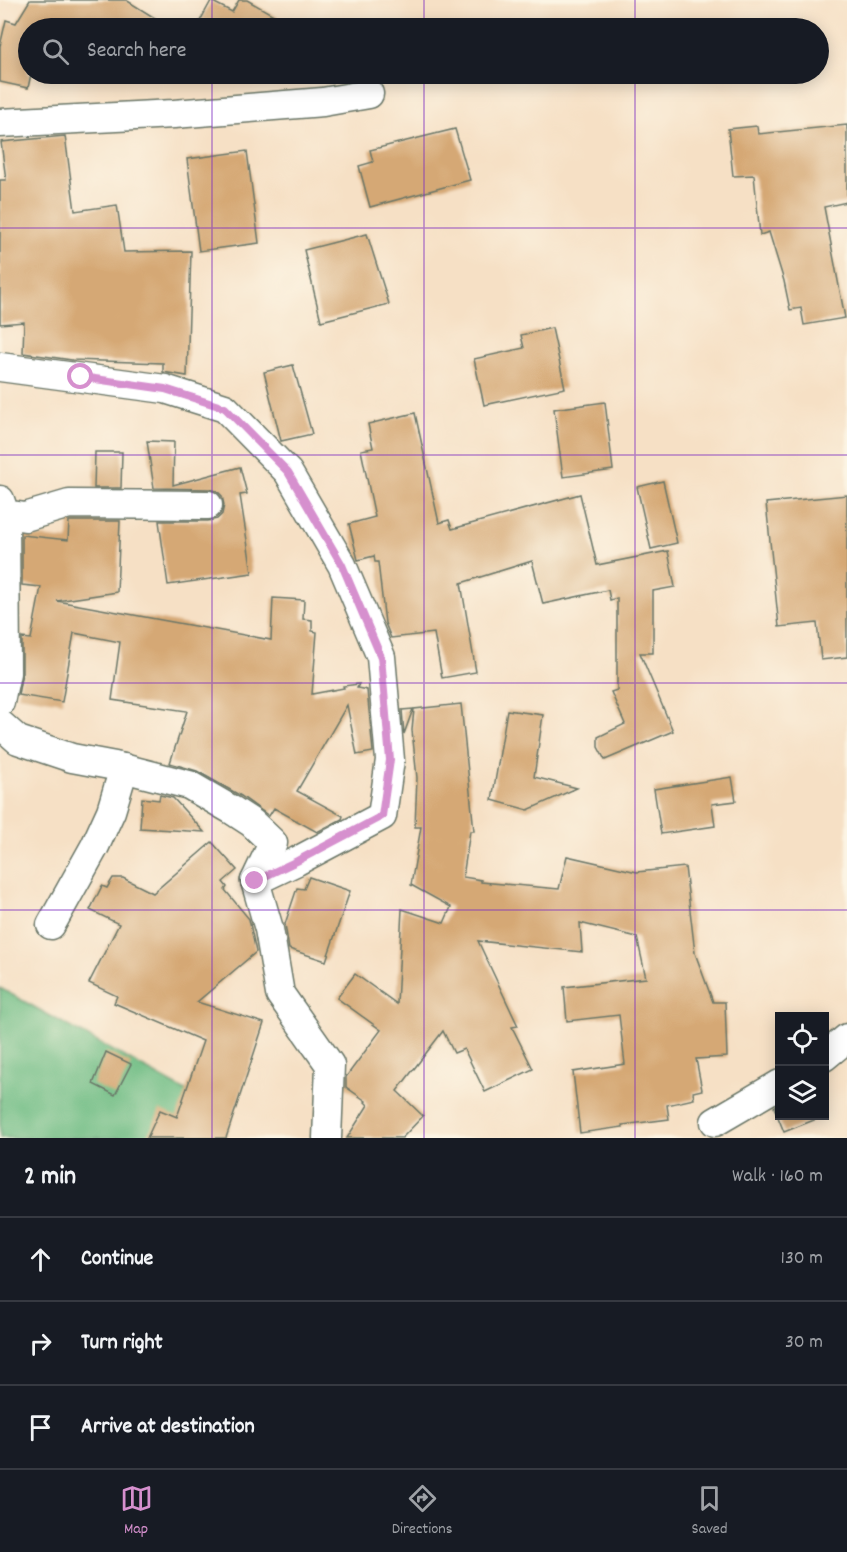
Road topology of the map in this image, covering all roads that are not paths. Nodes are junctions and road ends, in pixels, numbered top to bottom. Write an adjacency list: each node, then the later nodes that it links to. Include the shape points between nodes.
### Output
1 (369, 94): 2 (street, via 323,102 174,114)
2 (0, 123)
3 (0, 367): 9 (street, via 165,389 225,408 288,472 342,565 381,657 390,760 382,816)
4 (208, 505): 5 (street, via 69,504 25,517)
5 (2, 507): 6 (street, via 6,673)
6 (0, 702)
7 (0, 724): 8 (street, via 18,740 72,758)
8 (123, 768): 9 (street, via 189,785 252,823 273,843); 10 (street, via 111,812)
9 (255, 881): 15 (street, via 280,993 330,1065)
10 (51, 925)
11 (847, 1038): 12 (street)
12 (829, 1054)
13 (775, 1087): 14 (street)
14 (715, 1122)
15 (327, 1138)

